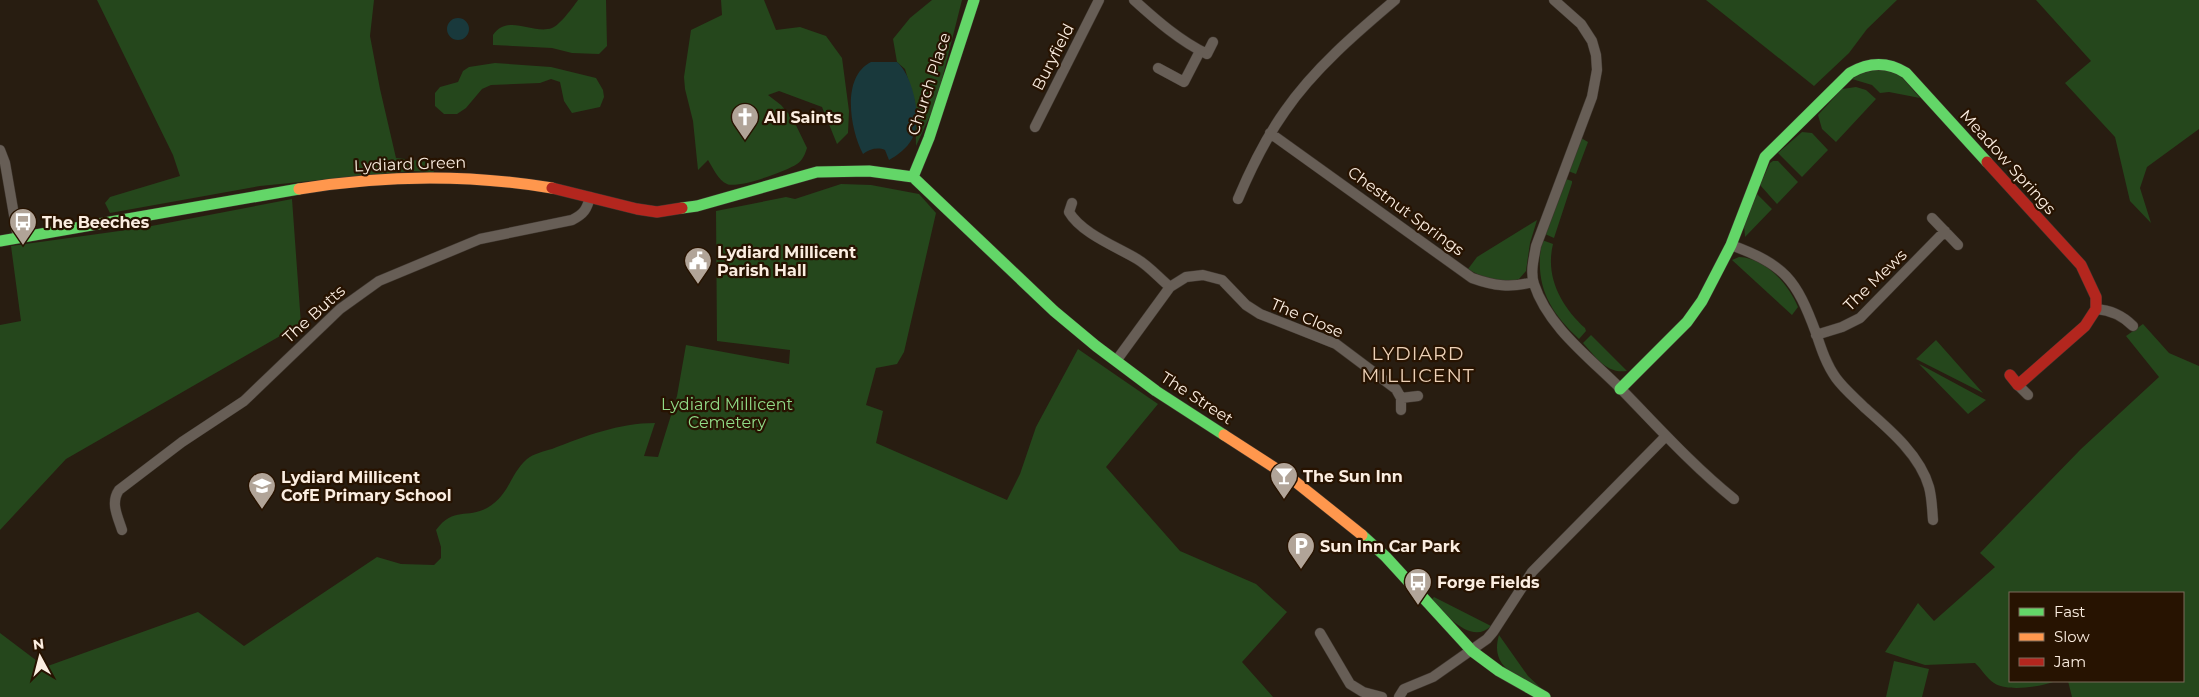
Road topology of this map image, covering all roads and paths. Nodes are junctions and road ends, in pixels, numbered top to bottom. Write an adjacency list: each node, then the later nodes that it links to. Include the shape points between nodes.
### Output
1 (974, 0): 12 (street, Church Place)
2 (1099, 0): 9 (street, Buryfield)
3 (1134, 0): 7 (street, via 1162,25)
4 (1395, 0): 10 (street, via 1319,71)
5 (1554, 0): 22 (street, via 1582,24 1592,41 1597,70 1592,98 1536,246)
6 (1213, 42): 7 (street, via 1207,54)
7 (1200, 51): 8 (street, via 1184,82)
8 (1158, 68)
9 (1035, 127)
10 (1270, 133): 14 (street); 22 (street, Chestnut Springs, via 1472,278 1512,287)
11 (0, 150): 18 (street)
12 (913, 177): 13 (street, Lydiard Green, via 869,170 817,172 665,212 637,209); 27 (street, The Street, via 1054,310)
13 (590, 197): 18 (street, Lydiard Green, via 493,180 391,178 324,185); 38 (street, The Butts, via 582,216 480,239 396,273 360,294 340,309 244,401 182,442 119,490 114,504)
14 (1238, 199)
15 (1072, 203): 23 (street, via 1069,212 1077,223 1144,264)
16 (1932, 218): 17 (street)
17 (1945, 231): 21 (street); 26 (street, The Mews, via 1860,318)
18 (18, 238): 19 (street, Lydiard Green)
19 (0, 241)
20 (1731, 245): 24 (street, Meadow Springs, via 1765,157 1846,77 1870,65 1893,66 1909,76 2081,265 2094,291); 26 (street, via 1768,260 1787,277 1799,293); 30 (street, via 1695,312)
21 (1958, 245)
22 (1533, 282): 30 (street, via 1552,317 1568,337)
23 (1170, 287): 27 (street, The Close); 33 (street, The Close, via 1194,275 1216,277 1260,314 1344,349 1392,385)
24 (2096, 309): 25 (street, via 2125,318); 29 (street, via 2087,323)
25 (2132, 326)
26 (1816, 335): 37 (street, via 1836,379 1894,434 1916,462 1929,486)
27 (1116, 361): 40 (street, The Street, via 1156,391 1292,479 1357,530)
28 (2010, 375): 29 (street)
29 (2018, 385): 31 (street)
30 (1620, 389): 35 (street)
31 (2028, 394)
32 (1418, 396): 33 (street)
33 (1401, 398): 34 (street)
34 (1401, 410)
35 (1666, 436): 36 (street); 40 (street, via 1532,572 1493,632)
36 (1734, 499)
37 (1933, 520)
38 (122, 530)
39 (1320, 633): 41 (street, via 1350,684 1363,692)
40 (1472, 651): 42 (street, via 1434,677 1404,689); 43 (street, The Street, via 1498,671)
41 (1382, 697)
42 (1398, 697)
43 (1545, 697)

